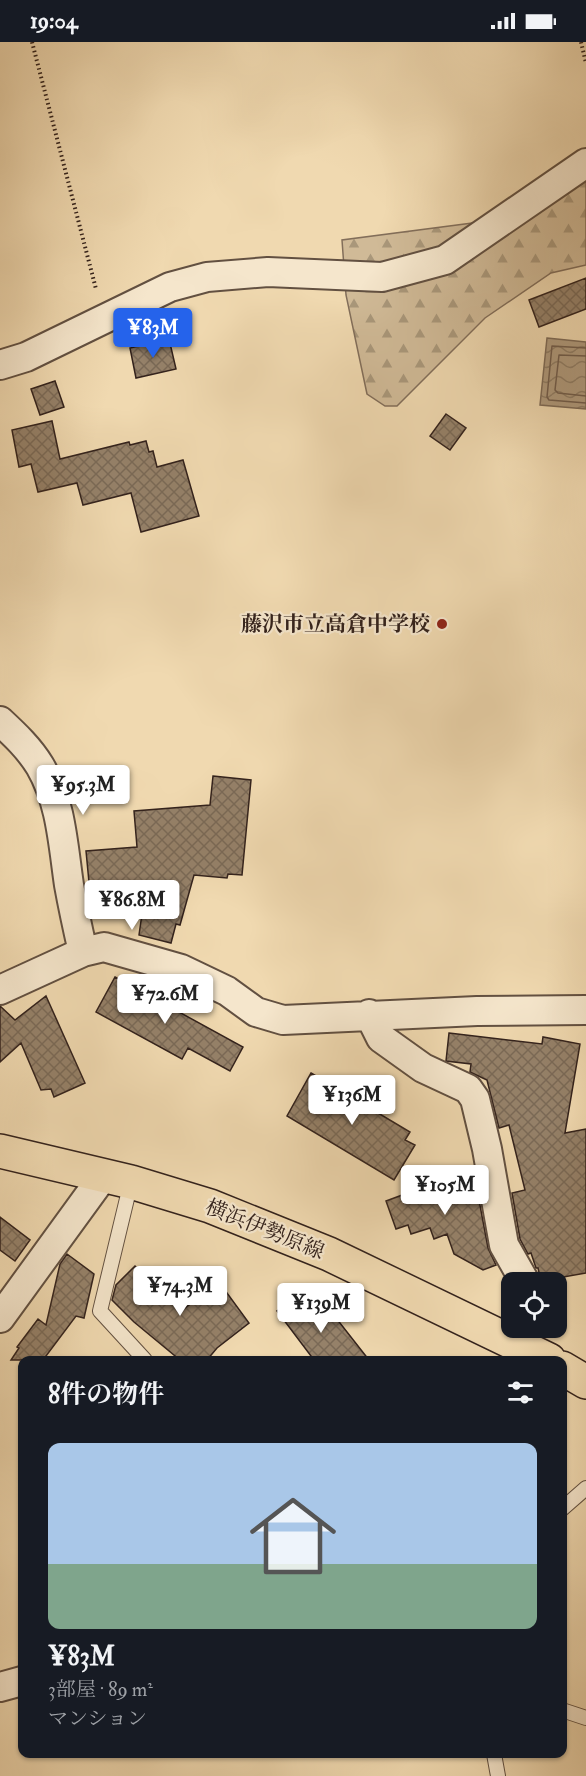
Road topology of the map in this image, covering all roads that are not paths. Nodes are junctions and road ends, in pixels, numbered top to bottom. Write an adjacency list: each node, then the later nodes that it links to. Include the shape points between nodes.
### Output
1 (586, 163): 2 (street, via 445,260 382,277 268,272 207,277 170,287 26,357)
2 (0, 365)
3 (0, 722): 4 (street, via 20,739 52,789)
4 (83, 952): 5 (street); 7 (street, via 104,947 181,969 227,991 256,1012 283,1020)
5 (0, 990)
6 (586, 1010): 7 (street)
7 (369, 1014): 10 (street, via 381,1038 423,1068 468,1089 475,1099 504,1245)
8 (0, 1150): 9 (main road, 横浜伊勢原線)
9 (117, 1178): 11 (street); 12 (main road, 横浜伊勢原線, via 272,1229); 13 (lane, via 100,1311)
10 (519, 1272)
11 (0, 1318)
12 (534, 1345)
13 (141, 1356)
14 (567, 1371): 15 (main road)
15 (586, 1382)
16 (586, 1488): 17 (lane)
17 (567, 1505)
18 (18, 1682): 19 (street)
19 (0, 1687)
20 (567, 1712): 21 (lane)
21 (586, 1718)
22 (495, 1758): 23 (lane)
23 (498, 1776)

